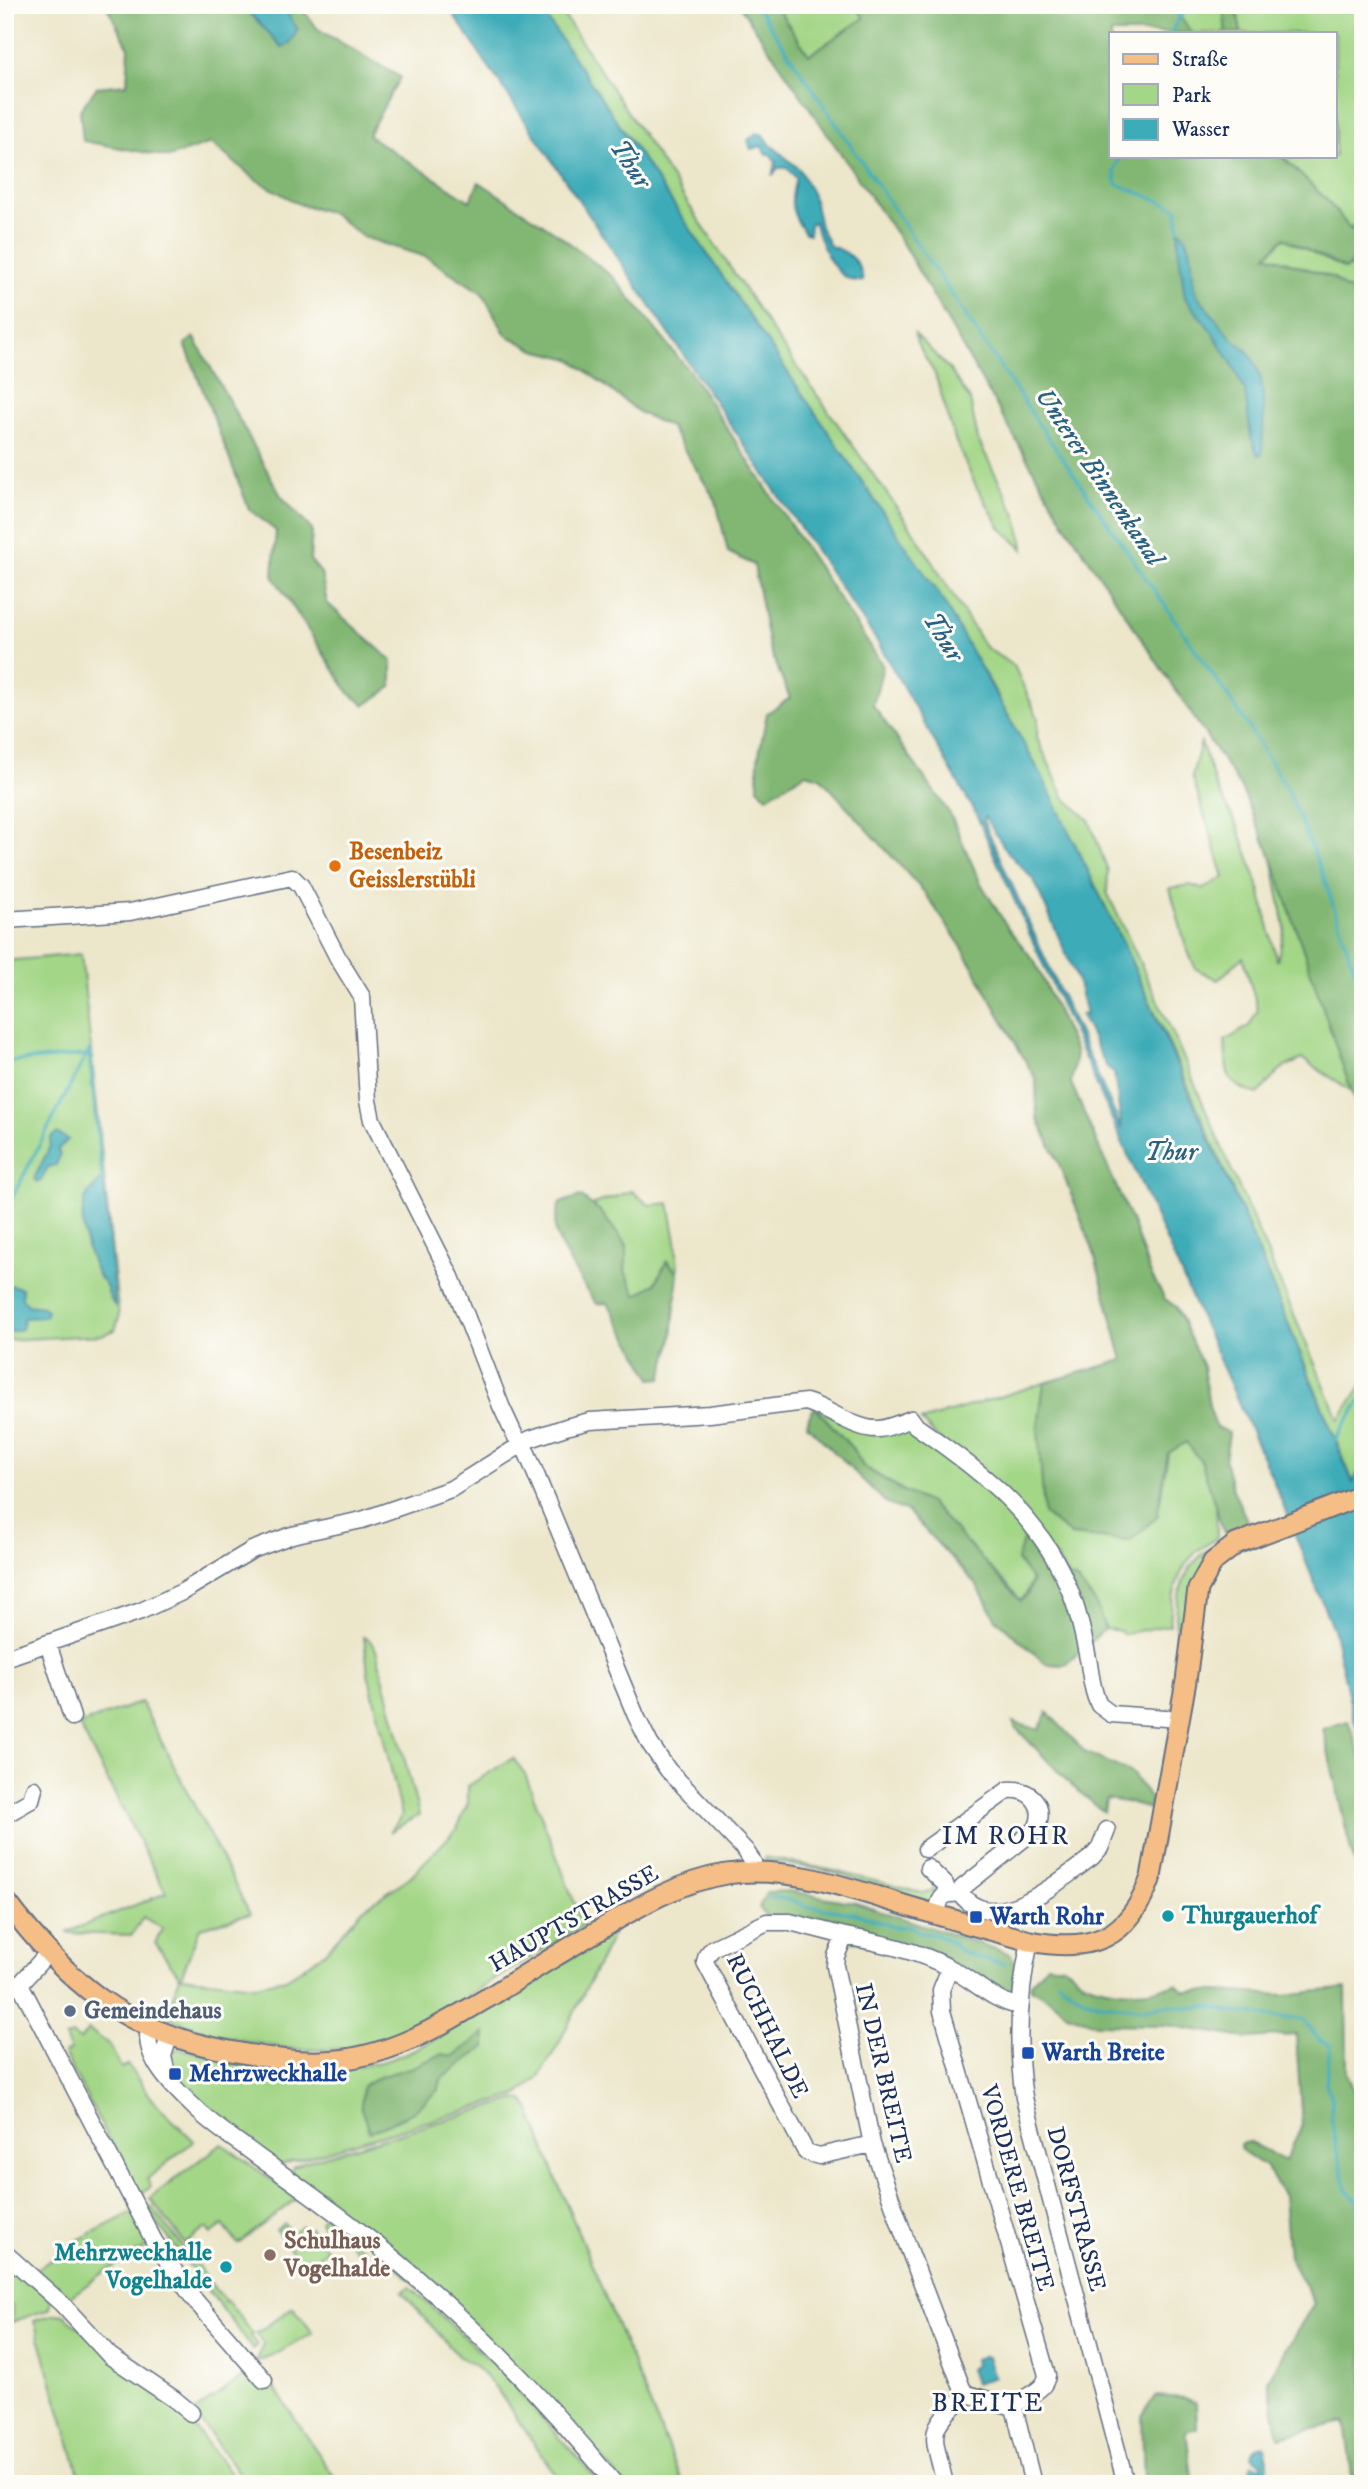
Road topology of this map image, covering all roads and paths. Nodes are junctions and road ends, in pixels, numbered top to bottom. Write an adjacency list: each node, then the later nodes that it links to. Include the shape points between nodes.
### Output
1 (5, 920): 2 (street, via 130,912 292,877 307,895 362,997 372,1120 451,1276 501,1406)
2 (521, 1444): 4 (street, via 451,1489 362,1520 292,1535 252,1550 141,1611); 7 (street, via 590,1421 710,1414 796,1402 822,1406 871,1429 911,1419 998,1487 1040,1538 1075,1603 1099,1705 1111,1714); 13 (street, via 650,1744 674,1778 745,1850)
3 (1363, 1496): 7 (main road, via 1236,1544 1206,1570 1198,1589)
4 (48, 1644): 5 (street); 6 (street)
5 (5, 1658)
6 (72, 1717)
7 (1179, 1719): 18 (main road, HAUPTSTRASSE, via 1151,1877 1140,1903 1109,1935 1092,1942)
8 (34, 1789): 9 (street, via 31,1800)
9 (5, 1815)
10 (1107, 1829): 14 (street, via 1092,1857 1028,1902 986,1909)
11 (926, 1849): 14 (street, via 1008,1790 1025,1791 1037,1800 1041,1816 1036,1829)
12 (928, 1868): 14 (street)
13 (753, 1871): 16 (main road, HAUPTSTRASSE, via 798,1875); 22 (main road, HAUPTSTRASSE, via 708,1878 656,1898 457,2015 390,2049 310,2062 231,2051)
14 (954, 1892): 16 (street, via 940,1900)
15 (5, 1900): 19 (main road, HAUPTSTRASSE)
16 (936, 1915): 18 (main road, HAUPTSTRASSE)
17 (845, 1936): 20 (street, IN DER BREITE, via 923,1955); 23 (street, IN DER BREITE, via 835,1966); 23 (street, RUCHHALDE, via 790,1922 767,1922 713,1948 705,1962 806,2152 819,2156)
18 (1030, 1941): 21 (street, DORFSTRASSE)
19 (54, 1959): 22 (main road, HAUPTSTRASSE, via 93,1996); 25 (street, via 20,1984 154,2241 193,2298)
20 (950, 1968): 21 (street, IN DER BREITE, via 1000,2000); 27 (street, VORDERE BREITE, via 941,1990 942,2011 1047,2375 1042,2387)
21 (1019, 2006): 32 (street, DORFSTRASSE, via 1019,2061 1029,2119)
22 (160, 2029): 29 (street, via 148,2038 152,2054 208,2119 415,2277 506,2362)
23 (872, 2144): 26 (street, IN DER BREITE)
24 (5, 2253): 28 (street, via 62,2304 110,2356)
25 (264, 2380)
26 (967, 2395): 27 (street); 30 (street, via 936,2427)
27 (1014, 2407): 31 (street)
28 (191, 2413)
29 (615, 2484)
30 (945, 2484)
31 (1033, 2484)
32 (1126, 2484)

